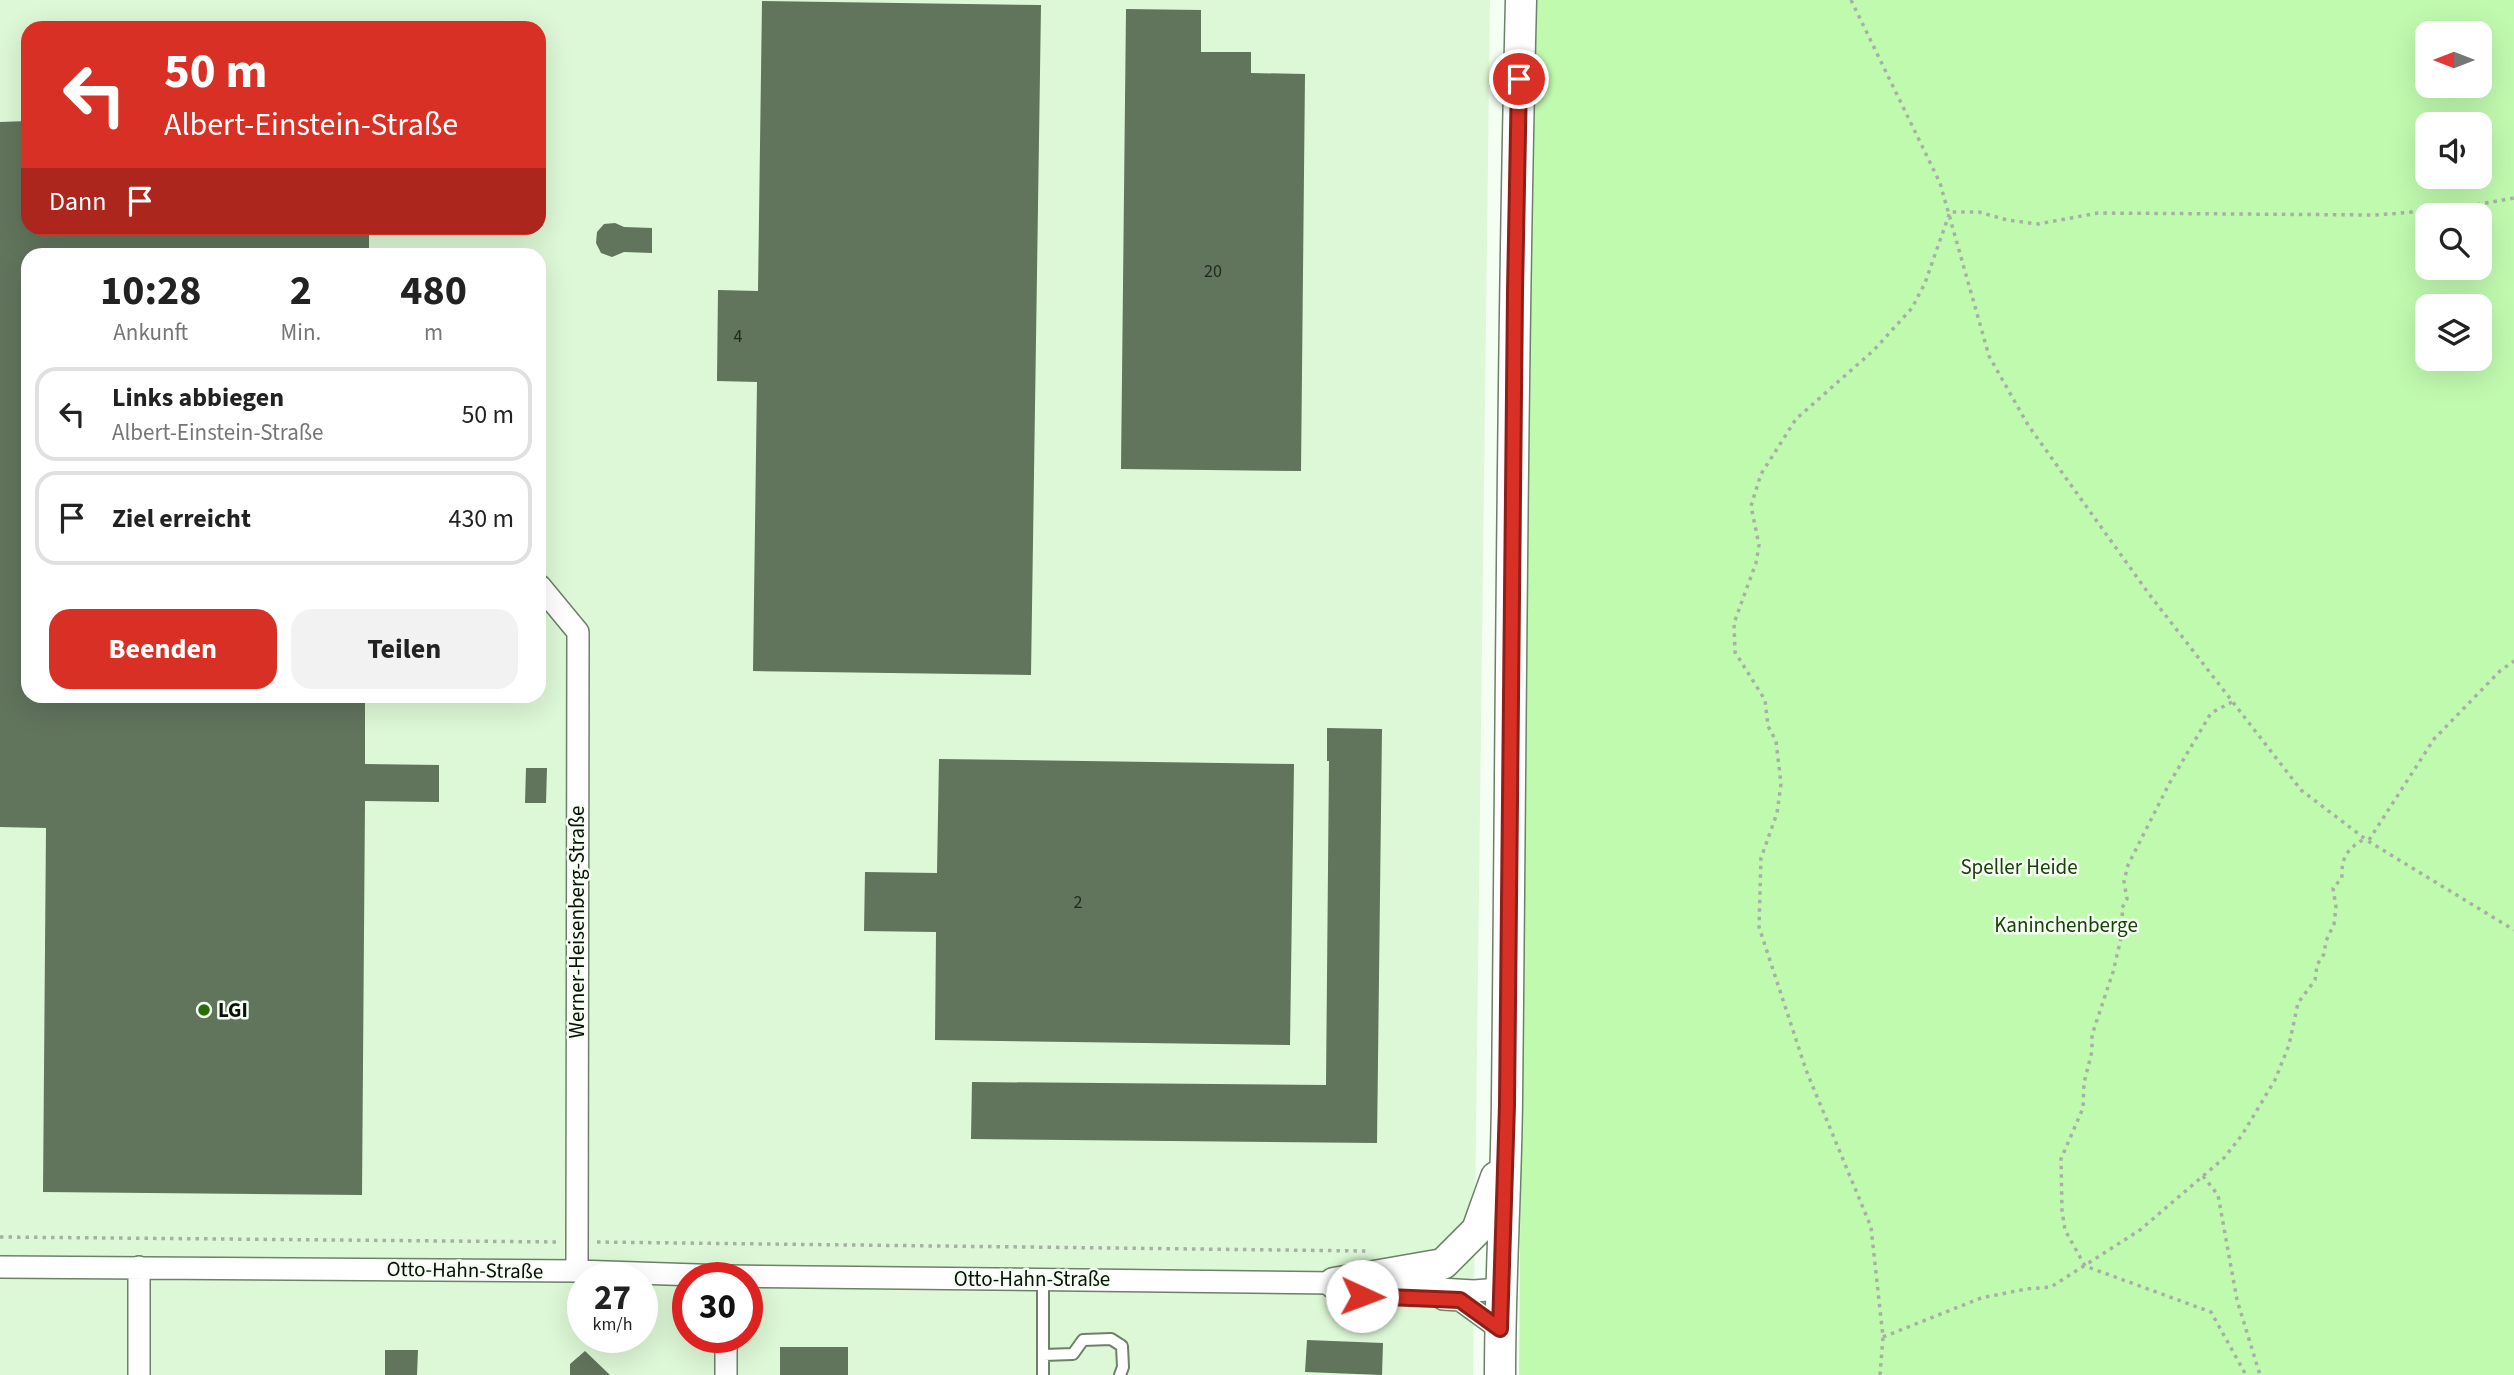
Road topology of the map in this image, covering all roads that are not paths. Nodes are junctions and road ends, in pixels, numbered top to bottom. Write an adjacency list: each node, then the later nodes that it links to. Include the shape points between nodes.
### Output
1 (1521, 0): 3 (main road)
2 (546, 593): 4 (street, Werner-Heisenberg-Straße, via 578,632)
3 (1505, 1150): 10 (main road, via 1476,1230 1443,1264); 11 (main road)
4 (577, 1262)
5 (0, 1267): 6 (street, Otto-Hahn-Straße)
6 (139, 1267): 7 (street, Otto-Hahn-Straße); 15 (street)
7 (567, 1271)
8 (763, 1277): 9 (street, Otto-Hahn-Straße)
9 (1042, 1279): 10 (street, Otto-Hahn-Straße); 14 (lane)
10 (1321, 1283): 11 (street, Otto-Hahn-Straße); 12 (street, Otto-Hahn-Straße, via 1337,1296 1460,1300)
11 (1500, 1289): 12 (main road)
12 (1500, 1329): 19 (main road)
13 (726, 1353): 16 (street)
14 (1043, 1354): 17 (lane); 18 (lane, via 1073,1354 1083,1339 1111,1339 1122,1346)
15 (139, 1375)
16 (726, 1375)
17 (1043, 1375)
18 (1120, 1375)
19 (1500, 1375)

